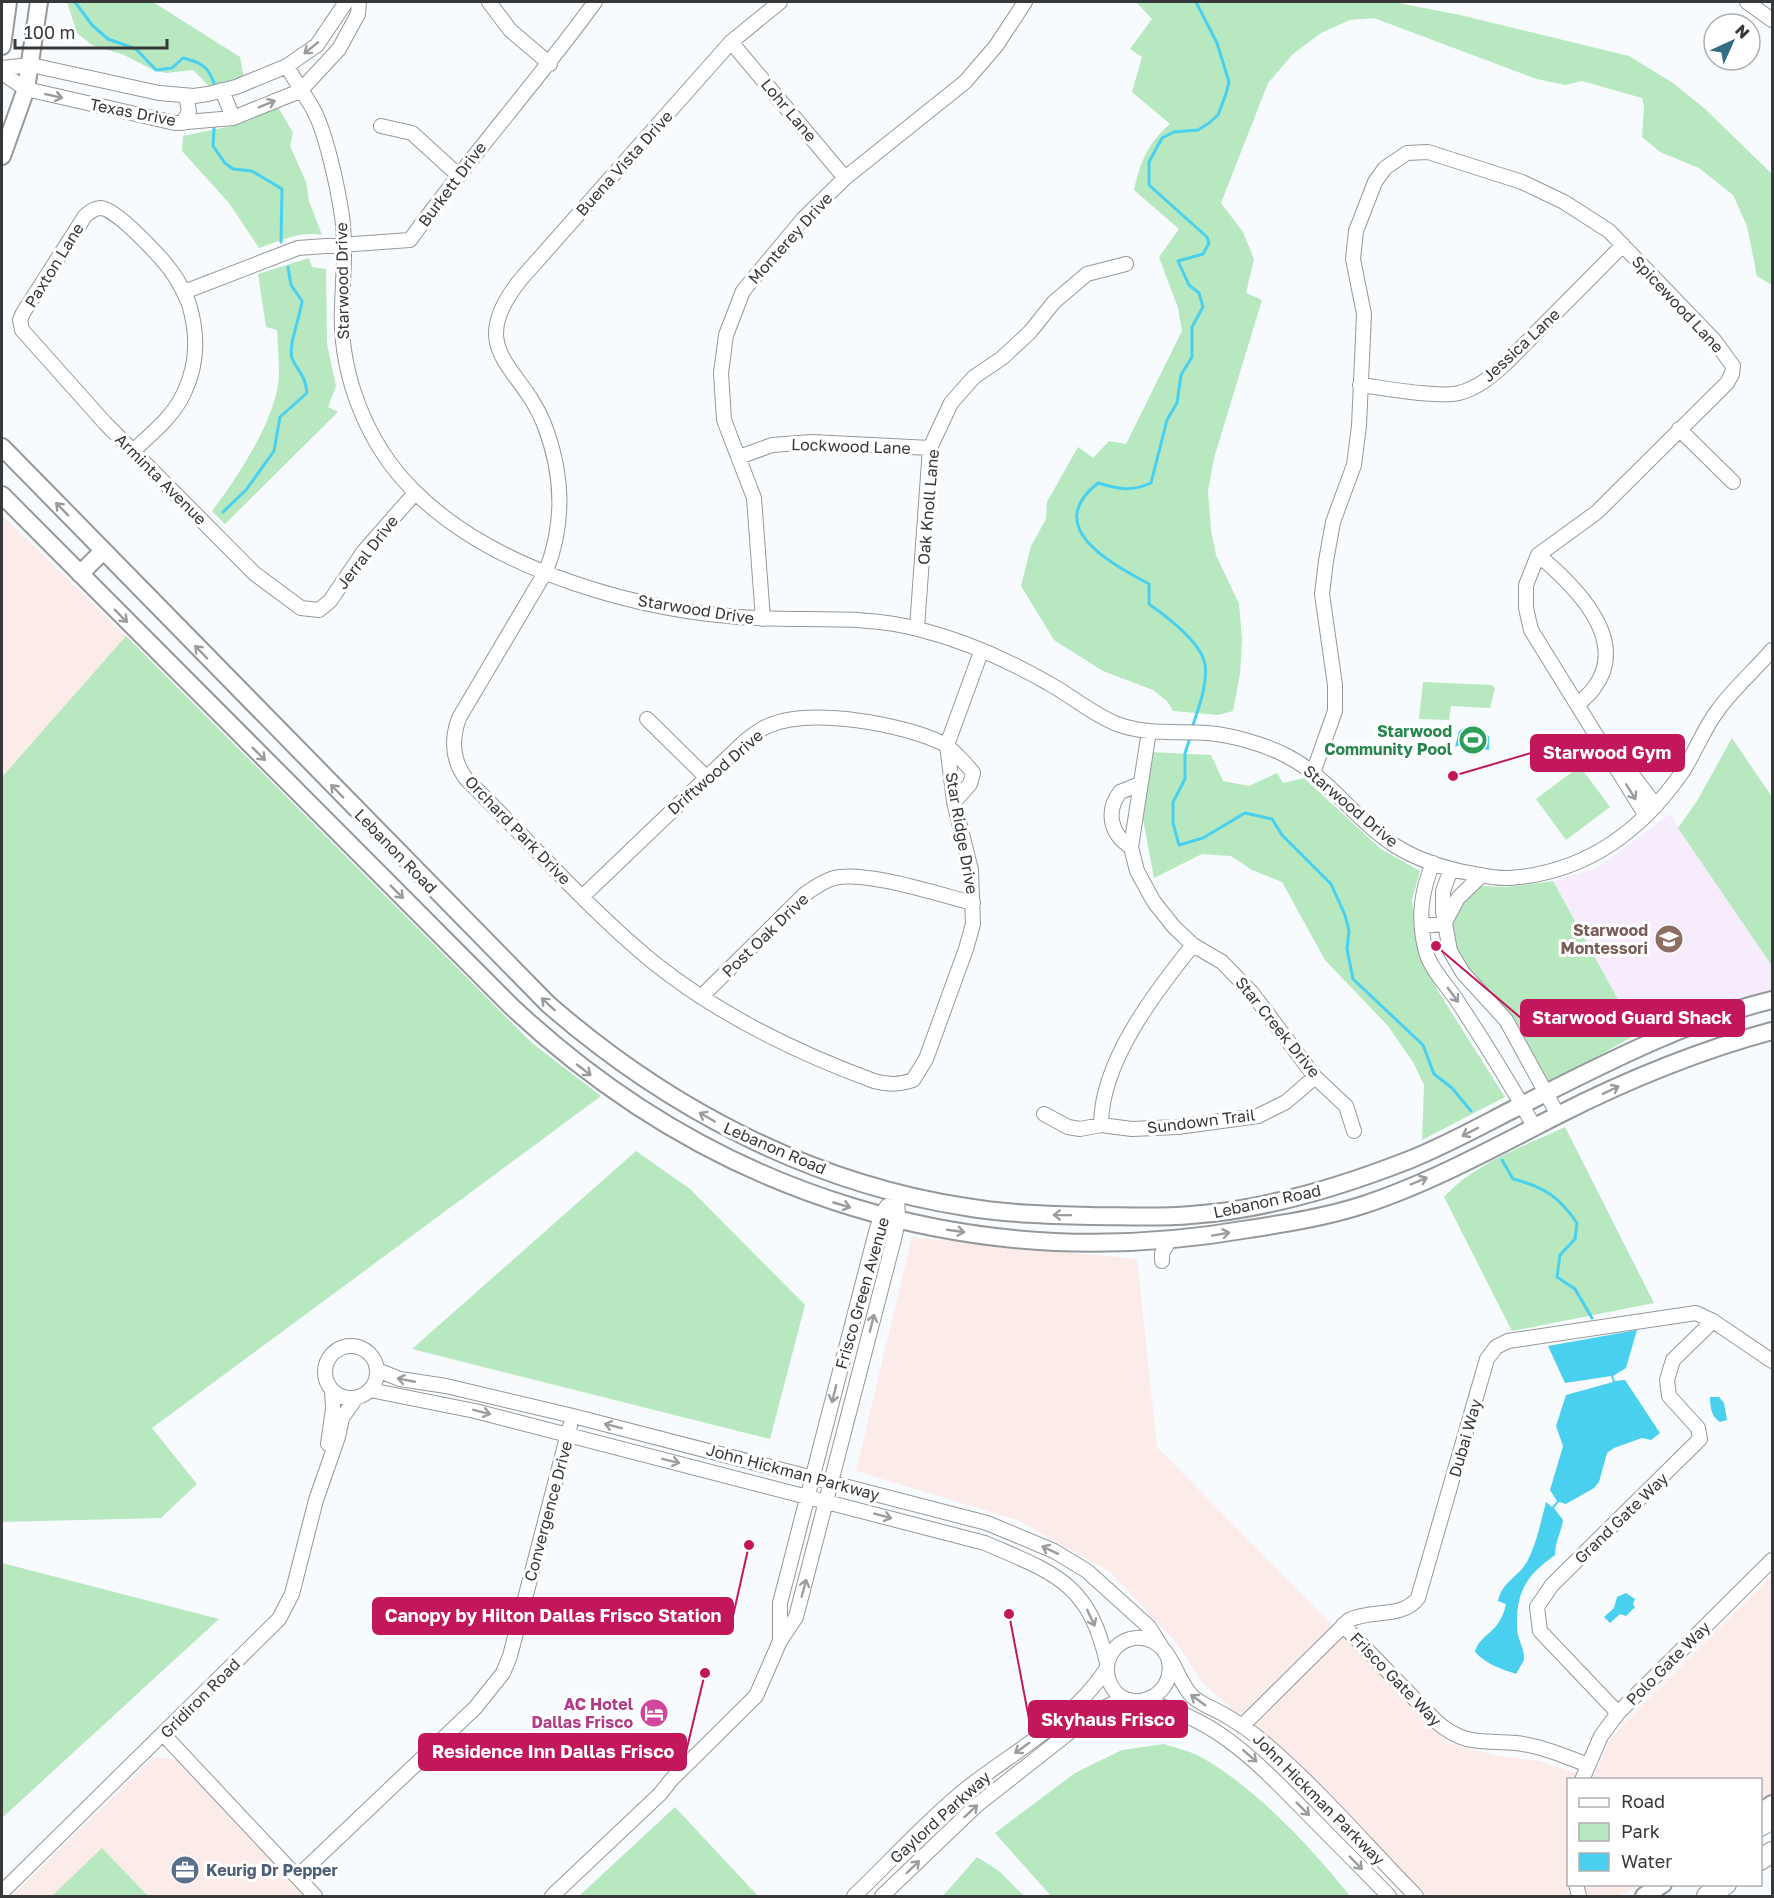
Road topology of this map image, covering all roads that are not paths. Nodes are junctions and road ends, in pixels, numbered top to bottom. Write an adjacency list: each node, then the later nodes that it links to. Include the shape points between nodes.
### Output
1 (8, 2): 12 (main road)
2 (39, 2): 14 (main road)
3 (346, 2): 15 (street, Texas Drive, one-way to 15, via 317,45)
4 (359, 2): 20 (street, Texas Drive, via 358,14 339,49)
5 (489, 2): 13 (street, via 510,30)
6 (595, 2): 13 (street, Burkett Drive)
7 (780, 2): 11 (street, Buena Vista Drive)
8 (1025, 2): 28 (street, Monterey Drive, via 996,46 965,82)
9 (1748, 2): 10 (street)
10 (1773, 20)
11 (731, 42): 28 (street, Lohr Lane); 34 (street, Buena Vista Drive, via 513,289 498,318)
12 (2, 46)
13 (550, 64): 27 (street, Burkett Drive)
14 (31, 65): 16 (street, Texas Drive); 17 (street, Texas Drive); 18 (main road)
15 (287, 66): 19 (street, Texas Drive); 20 (street, Starwood Drive)
16 (2, 70): 18 (street, Texas Drive)
17 (111, 83): 21 (street, Texas Drive); 22 (street)
18 (27, 89): 22 (street, Texas Drive, one-way to 22); 26 (main road)
19 (222, 90): 21 (street, Texas Drive); 23 (street)
20 (300, 91): 23 (street, Texas Drive, one-way to 20); 29 (street, Starwood Drive, via 316,113 336,188)
21 (186, 96): 24 (street, via 189,111)
22 (106, 108): 24 (street, Texas Drive)
23 (233, 118): 24 (street, Texas Drive)
24 (183, 123)
25 (381, 126): 27 (street, via 412,134)
26 (2, 156)
27 (457, 174): 29 (street, Burkett Drive, via 410,240)
28 (845, 178): 40 (street, Monterey Drive, via 803,219 743,291 726,335 721,373 724,420)
29 (344, 245): 32 (street, Burkett Drive, via 287,250); 42 (street, Starwood Drive, via 342,326 348,371 375,440)
30 (1623, 245): 35 (street, Jessica Lane, via 1506,363 1471,389 1456,394); 35 (street, Spicewood Lane, via 1564,201 1522,182 1428,152 1407,153 1385,168 1375,182 1356,231 1353,259 1364,314); 36 (street, Spicewood Lane, via 1714,340 1732,366 1727,383)
31 (1126, 264): 38 (street, Oak Knoll Lane, via 1086,274 1002,358 974,377 951,403)
32 (184, 292): 33 (street, Paxton Lane, via 167,266 116,216 105,209 94,209 85,216 29,303); 39 (street, via 195,336 190,378 171,413)
33 (20, 325): 39 (street, Arminta Avenue)
34 (498, 344): 46 (street, Orchard Park Drive, via 506,367 541,416 554,453 560,514)
35 (1360, 385): 58 (street, via 1354,465 1333,522 1323,594 1335,711)
36 (1679, 429): 41 (street); 45 (street, Spicewood Lane, via 1598,512)
37 (2, 447): 44 (main road, Lebanon Road, one-way to 37)
38 (930, 448): 40 (street, Lockwood Lane, via 812,442 772,445); 50 (street, Oak Knoll Lane)
39 (133, 451): 48 (street, Arminta Avenue, via 255,574 301,608)
40 (739, 457): 49 (street, Monterey Drive, via 754,498)
41 (1733, 482)
42 (415, 493): 46 (street, Starwood Drive, via 461,529); 48 (street, Jerral Drive)
43 (2, 495): 47 (main road, Lebanon Road)
44 (103, 551): 47 (main road); 88 (main road, Lebanon Road, one-way to 44, via 794,1159 719,1124 644,1079 579,1031 491,949)
45 (1538, 555): 53 (street, via 1526,585 1527,619); 53 (street, via 1582,598 1600,626 1604,645 1602,669 1594,688)
46 (546, 571): 49 (street, Starwood Drive, via 597,590 660,606); 68 (street, Orchard Park Drive, via 464,710 456,726 453,747 459,769 467,780)
47 (80, 574): 90 (main road, Lebanon Road, one-way to 90, via 557,1049 665,1125 722,1155 774,1181)
48 (319, 610)
49 (763, 619): 50 (street, Starwood Drive, via 819,618)
50 (917, 628): 51 (street, Starwood Drive)
51 (981, 652): 55 (street, Starwood Drive, via 1017,665 1108,719); 57 (street, Star Ridge Drive)
52 (1771, 655): 62 (street, Starwood Drive, via 1715,713 1684,770)
53 (1578, 705): 56 (street)
54 (647, 719): 59 (street)
55 (1149, 731): 58 (street, Starwood Drive, via 1214,733 1283,754); 60 (street, Star Creek Drive)
56 (1596, 732): 62 (street); 63 (street, one-way to 63)
57 (947, 745): 59 (street, Driftwood Drive, via 868,722 789,720 768,726 745,741); 61 (street, Star Ridge Drive); 61 (street, via 973,773 970,784)
58 (1313, 773): 65 (street, Starwood Drive, via 1393,844)
59 (705, 776): 68 (street, Driftwood Drive)
60 (1140, 784): 64 (street, Star Creek Drive); 64 (street, Star Creek Drive, via 1120,792 1113,812 1114,832)
61 (954, 802): 69 (street, Star Ridge Drive, via 971,870)
62 (1656, 806): 63 (street, Starwood Drive)
63 (1646, 816): 67 (street, Starwood Drive, via 1591,858 1506,878)
64 (1131, 847): 72 (street, Star Creek Drive, via 1137,871 1154,903)
65 (1433, 863): 66 (street, Starwood Drive); 71 (street, via 1424,886 1419,918)
66 (1451, 869): 67 (street, Starwood Drive); 70 (street, via 1443,891)
67 (1482, 875): 70 (street, via 1458,898)
68 (582, 897): 75 (street, Orchard Park Drive, via 639,950)
69 (974, 903): 75 (street, Post Oak Drive, via 877,880 835,877 806,894); 79 (street, Star Ridge Drive, via 966,949 926,1059)
70 (1444, 924): 71 (street); 73 (street, via 1450,951)
71 (1422, 926): 74 (street, via 1425,950)
72 (1194, 945): 78 (street, Star Creek Drive, via 1236,975); 84 (street, via 1155,995 1125,1045 1109,1081)
73 (1458, 963): 74 (street); 80 (street, via 1506,1020)
74 (1438, 975): 81 (street, one-way to 81)
75 (701, 997): 79 (street, Orchard Park Drive, via 773,1038 848,1071 886,1084)
76 (1773, 1000): 80 (main road, Lebanon Road, via 1680,1030)
77 (1773, 1031): 83 (main road, Lebanon Road, one-way to 77, via 1691,1056)
78 (1315, 1077): 84 (street, Sundown Trail, via 1286,1102 1258,1116 1178,1127 1132,1129); 86 (street, Star Creek Drive, via 1346,1106)
79 (913, 1080)
80 (1546, 1094): 81 (main road, Lebanon Road); 83 (street)
81 (1522, 1105): 85 (street); 87 (main road, Lebanon Road, one-way to 87, via 1436,1149)
82 (1044, 1114): 84 (street, Sundown Trail, via 1068,1127)
83 (1558, 1115): 85 (main road, Lebanon Road)
84 (1101, 1125)
85 (1535, 1128): 89 (main road, Lebanon Road, one-way to 85)
86 (1354, 1131)
87 (1360, 1178): 89 (main road); 91 (main road, Lebanon Road, via 1226,1211 1189,1216)
88 (897, 1192): 90 (street, Frisco Green Avenue); 91 (main road, Lebanon Road, one-way to 88, via 966,1208); 92 (street, Frisco Green Avenue)
89 (1365, 1204): 93 (main road, Lebanon Road, one-way to 89, via 1279,1224)
90 (881, 1216): 92 (main road, Lebanon Road); 105 (street, Frisco Green Avenue, one-way to 105)
91 (1121, 1216): 94 (main road)
92 (898, 1220): 94 (main road, Lebanon Road, one-way to 94, via 1044,1242); 106 (street, Frisco Green Avenue, one-way to 92)
93 (1169, 1241): 94 (main road, Lebanon Road); 95 (street)
94 (1121, 1242)
95 (1162, 1262)
96 (1713, 1321): 97 (street, Dubai Way); 110 (street, Dubai Way, via 1685,1313 1508,1341 1496,1347 1487,1359 1418,1598 1407,1608 1362,1615); 115 (street, Grand Gate Way, via 1673,1360 1667,1380 1669,1396 1698,1428 1700,1439 1552,1585 1537,1607 1537,1624 1546,1639)
97 (1773, 1361)
98 (377, 1370): 99 (street, via 365,1350 341,1348 326,1367); 100 (street); 102 (street, John Hickman Parkway, one-way to 98, via 400,1379)
99 (332, 1390): 101 (street); 104 (street, Gridiron Road, via 326,1450)
100 (370, 1390): 101 (street); 103 (street, John Hickman Parkway, one-way to 103)
101 (356, 1398): 104 (street, Gridiron Road, via 342,1418)
102 (573, 1416): 103 (street, Convergence Drive); 105 (street, John Hickman Parkway, one-way to 102)
103 (568, 1435): 107 (street, John Hickman Parkway, one-way to 107); 124 (street, Convergence Drive, via 503,1673 475,1708)
104 (329, 1461): 117 (street, Gridiron Road, via 292,1594 279,1619)
105 (813, 1476): 106 (street, John Hickman Parkway); 107 (street, Frisco Green Avenue)
106 (831, 1481): 108 (street, Frisco Green Avenue); 112 (street, John Hickman Parkway, one-way to 106, via 1131,1608 1087,1571 1054,1551 987,1523)
107 (807, 1496): 108 (street, John Hickman Parkway); 111 (street, Frisco Green Avenue, via 780,1603)
108 (826, 1501): 111 (street, Frisco Green Avenue, one-way to 108, via 796,1617); 113 (street, John Hickman Parkway, one-way to 113, via 985,1543 1051,1572 1085,1606 1100,1638)
109 (1773, 1560): 115 (street, Polo Gate Way)
110 (1343, 1625): 116 (street, Dubai Way); 118 (street, Frisco Gate Way, via 1454,1735 1483,1743 1528,1746)
111 (780, 1641): 129 (street, Frisco Green Avenue, via 756,1696)
112 (1167, 1656): 113 (street, via 1153,1642 1131,1639 1116,1647); 114 (street, via 1170,1671 1165,1687 1152,1699); 116 (street, John Hickman Parkway, one-way to 112, via 1192,1696)
113 (1107, 1666): 114 (street, via 1112,1686); 119 (street, Gaylord Parkway, one-way to 119, via 1098,1682 1062,1718)
114 (1135, 1701): 121 (street, Gaylord Parkway, via 1112,1704 1094,1713); 123 (street, John Hickman Parkway, one-way to 123, via 1189,1717 1229,1739)
115 (1618, 1713): 118 (street, Polo Gate Way, via 1601,1736)
116 (1242, 1726): 122 (street, John Hickman Parkway, via 1274,1751)
117 (163, 1734): 124 (street); 127 (street, Gridiron Road)
118 (1588, 1765): 120 (street, Polo Gate Way)
119 (988, 1773): 121 (street); 130 (street, Gaylord Parkway, via 964,1790)
120 (1582, 1778)
121 (1000, 1787): 131 (street, Gaylord Parkway, one-way to 121)
122 (1338, 1816): 123 (street); 133 (street, John Hickman Parkway)
123 (1323, 1830): 132 (street, John Hickman Parkway, one-way to 132)
124 (297, 1877): 128 (street)
125 (1660, 1886): 134 (main road)
126 (1723, 1886): 135 (highway)
127 (2, 1892)
128 (315, 1896)
129 (552, 1896)
130 (854, 1896)
131 (882, 1896)
132 (1389, 1896)
133 (1416, 1896)
134 (1644, 1896)
135 (1707, 1896)

